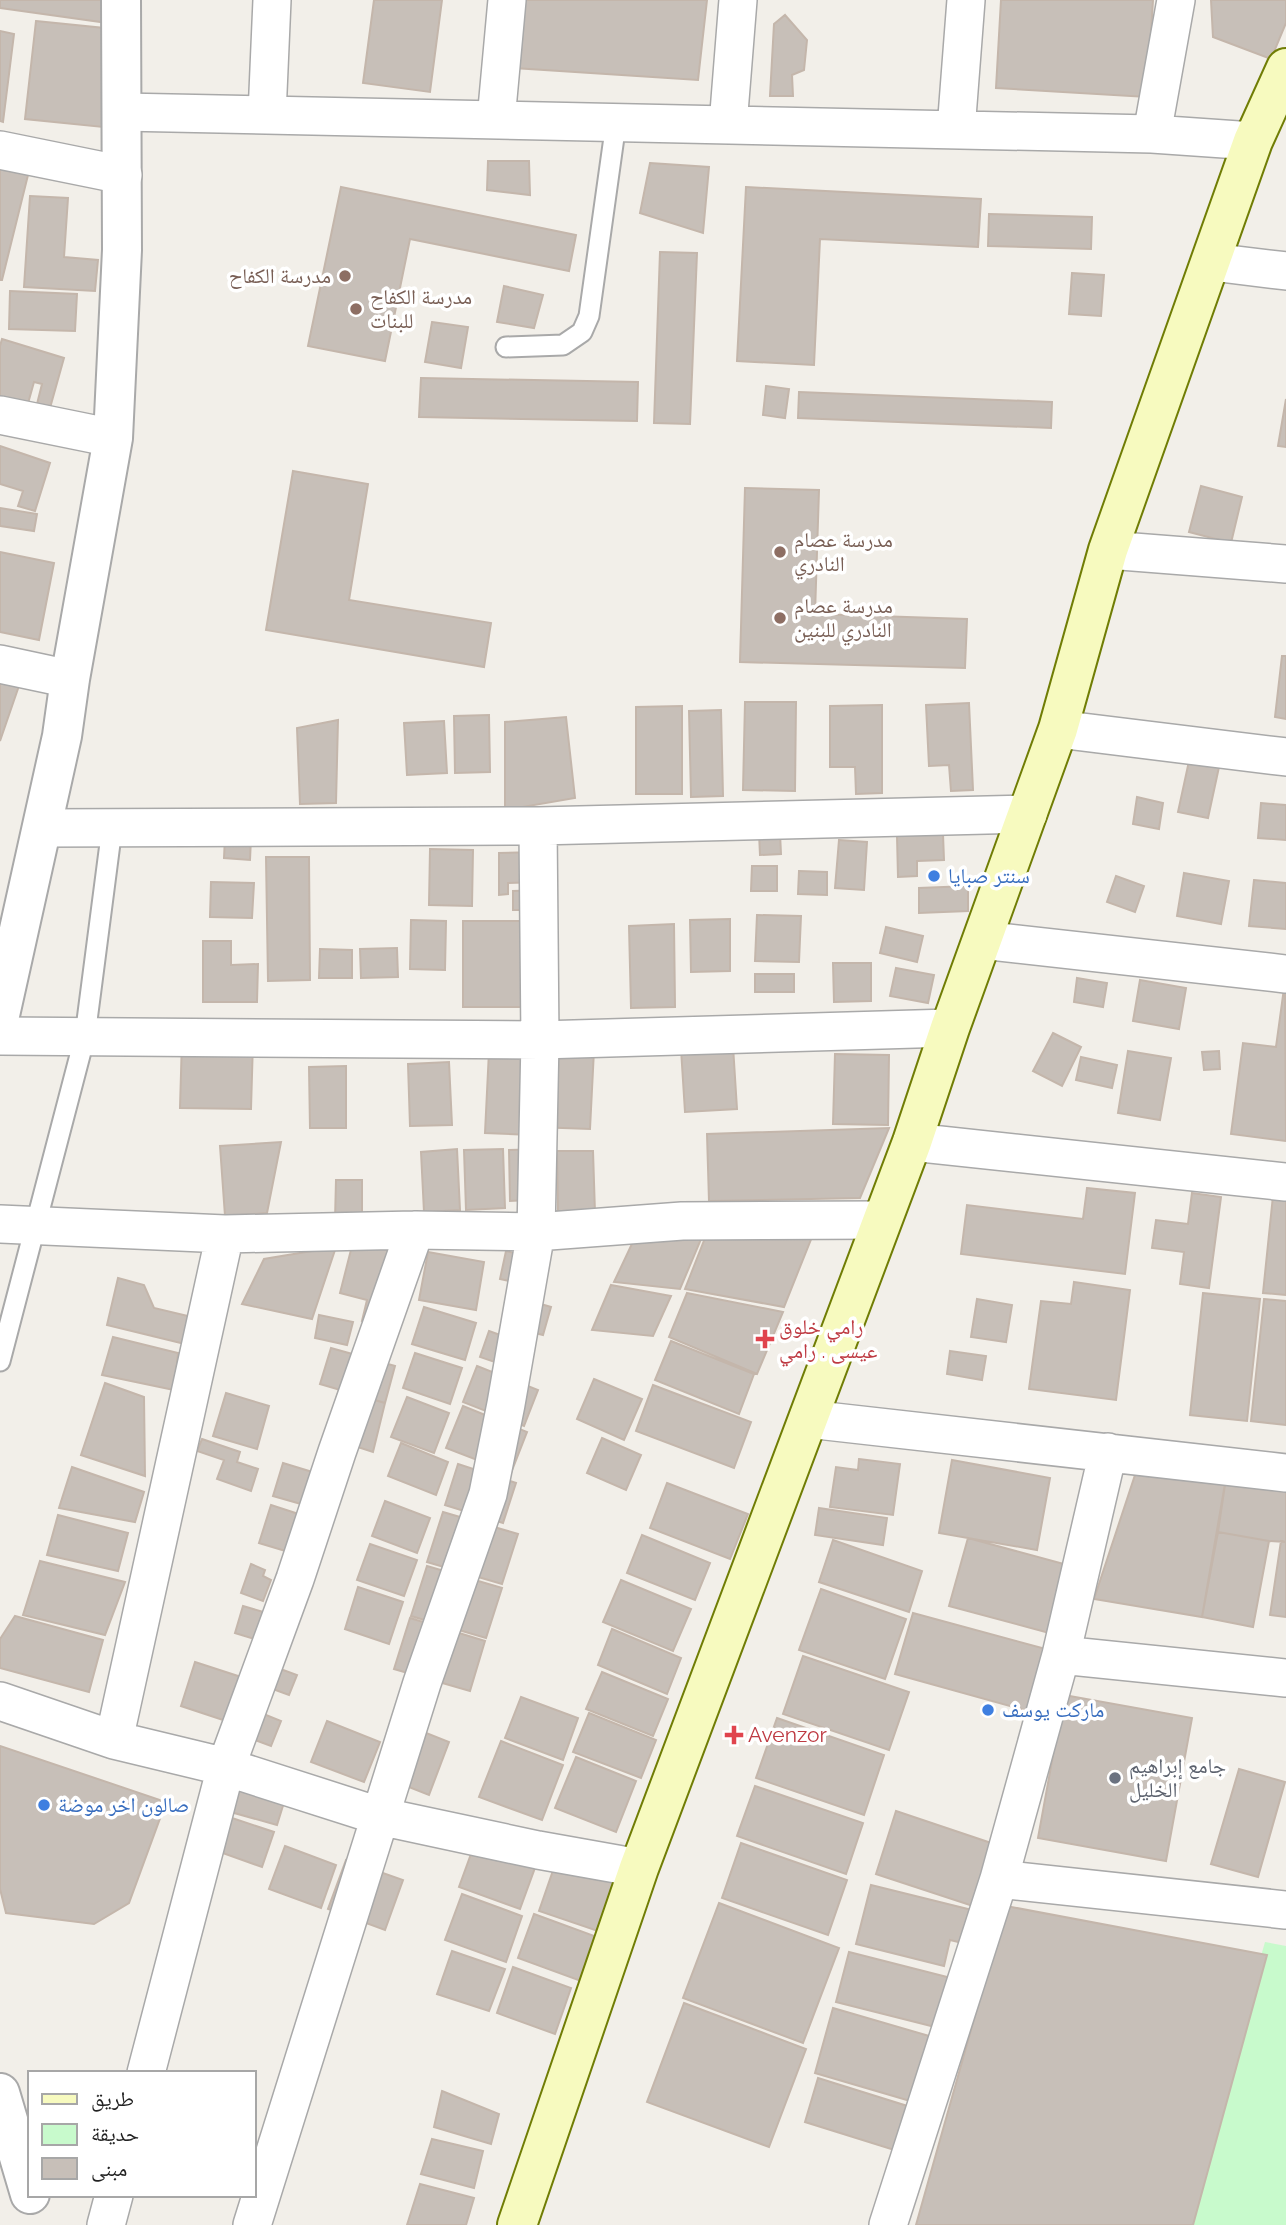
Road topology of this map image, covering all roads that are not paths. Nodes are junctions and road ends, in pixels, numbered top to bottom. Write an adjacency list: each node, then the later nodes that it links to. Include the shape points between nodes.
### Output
1 (121, 0): 8 (street)
2 (272, 0): 9 (street)
3 (507, 0): 10 (street)
4 (738, 0): 12 (street)
5 (966, 0): 13 (street)
6 (1176, 0): 14 (street)
7 (1286, 68): 15 (main road)
8 (122, 112): 9 (street); 17 (street)
9 (267, 115): 10 (street)
10 (496, 120): 11 (street)
11 (616, 123): 12 (street); 20 (lane, via 589,316 582,332 563,345)
12 (728, 125): 13 (street)
13 (956, 130): 14 (street)
14 (1152, 134): 15 (street)
15 (1253, 141): 18 (main road)
16 (0, 150): 17 (street)
17 (123, 175): 22 (street)
18 (1212, 262): 19 (street); 23 (main road)
19 (1286, 271)
20 (506, 347)
21 (0, 415): 22 (street)
22 (113, 438): 26 (street)
23 (1108, 550): 24 (street); 27 (main road)
24 (1286, 564)
25 (0, 664): 26 (street)
26 (70, 679): 31 (street)
27 (1058, 729): 28 (street); 29 (main road)
28 (1286, 757)
29 (1028, 814): 30 (street); 34 (main road)
30 (538, 826): 32 (street); 40 (street)
31 (42, 828): 32 (street); 33 (street)
32 (112, 828): 39 (lane)
33 (13, 900): 36 (street)
34 (982, 940): 35 (street); 37 (main road)
35 (1286, 974)
36 (0, 1015)
37 (950, 1028): 40 (street); 41 (main road)
38 (0, 1036): 39 (street)
39 (85, 1037): 40 (street); 44 (lane)
40 (540, 1040): 46 (street)
41 (912, 1142): 42 (street); 43 (main road)
42 (1286, 1181)
43 (882, 1220): 46 (street, via 682,1221); 49 (main road)
44 (17, 1225): 47 (street); 48 (lane)
45 (415, 1230): 46 (street); 47 (street); 56 (street)
46 (536, 1232): 57 (street, via 488,1494)
47 (225, 1234): 55 (street)
48 (0, 1361)
49 (808, 1419): 50 (street); 58 (main road)
50 (1108, 1452): 51 (street); 52 (street)
51 (1286, 1473)
52 (1062, 1655): 53 (street); 59 (street)
53 (1286, 1678)
54 (0, 1700): 55 (street)
55 (114, 1740): 56 (street)
56 (226, 1767): 57 (street); 61 (street)
57 (379, 1816): 58 (street); 68 (street)
58 (639, 1868): 69 (main road)
59 (999, 1879): 60 (street); 70 (street)
60 (1286, 1910)
61 (147, 2071)
62 (0, 2093): 63 (street)
63 (28, 2187)
64 (31, 2197): 66 (street)
65 (113, 2197): 67 (street)
66 (39, 2225)
67 (106, 2225)
68 (252, 2225)
69 (517, 2225)
70 (888, 2225)

